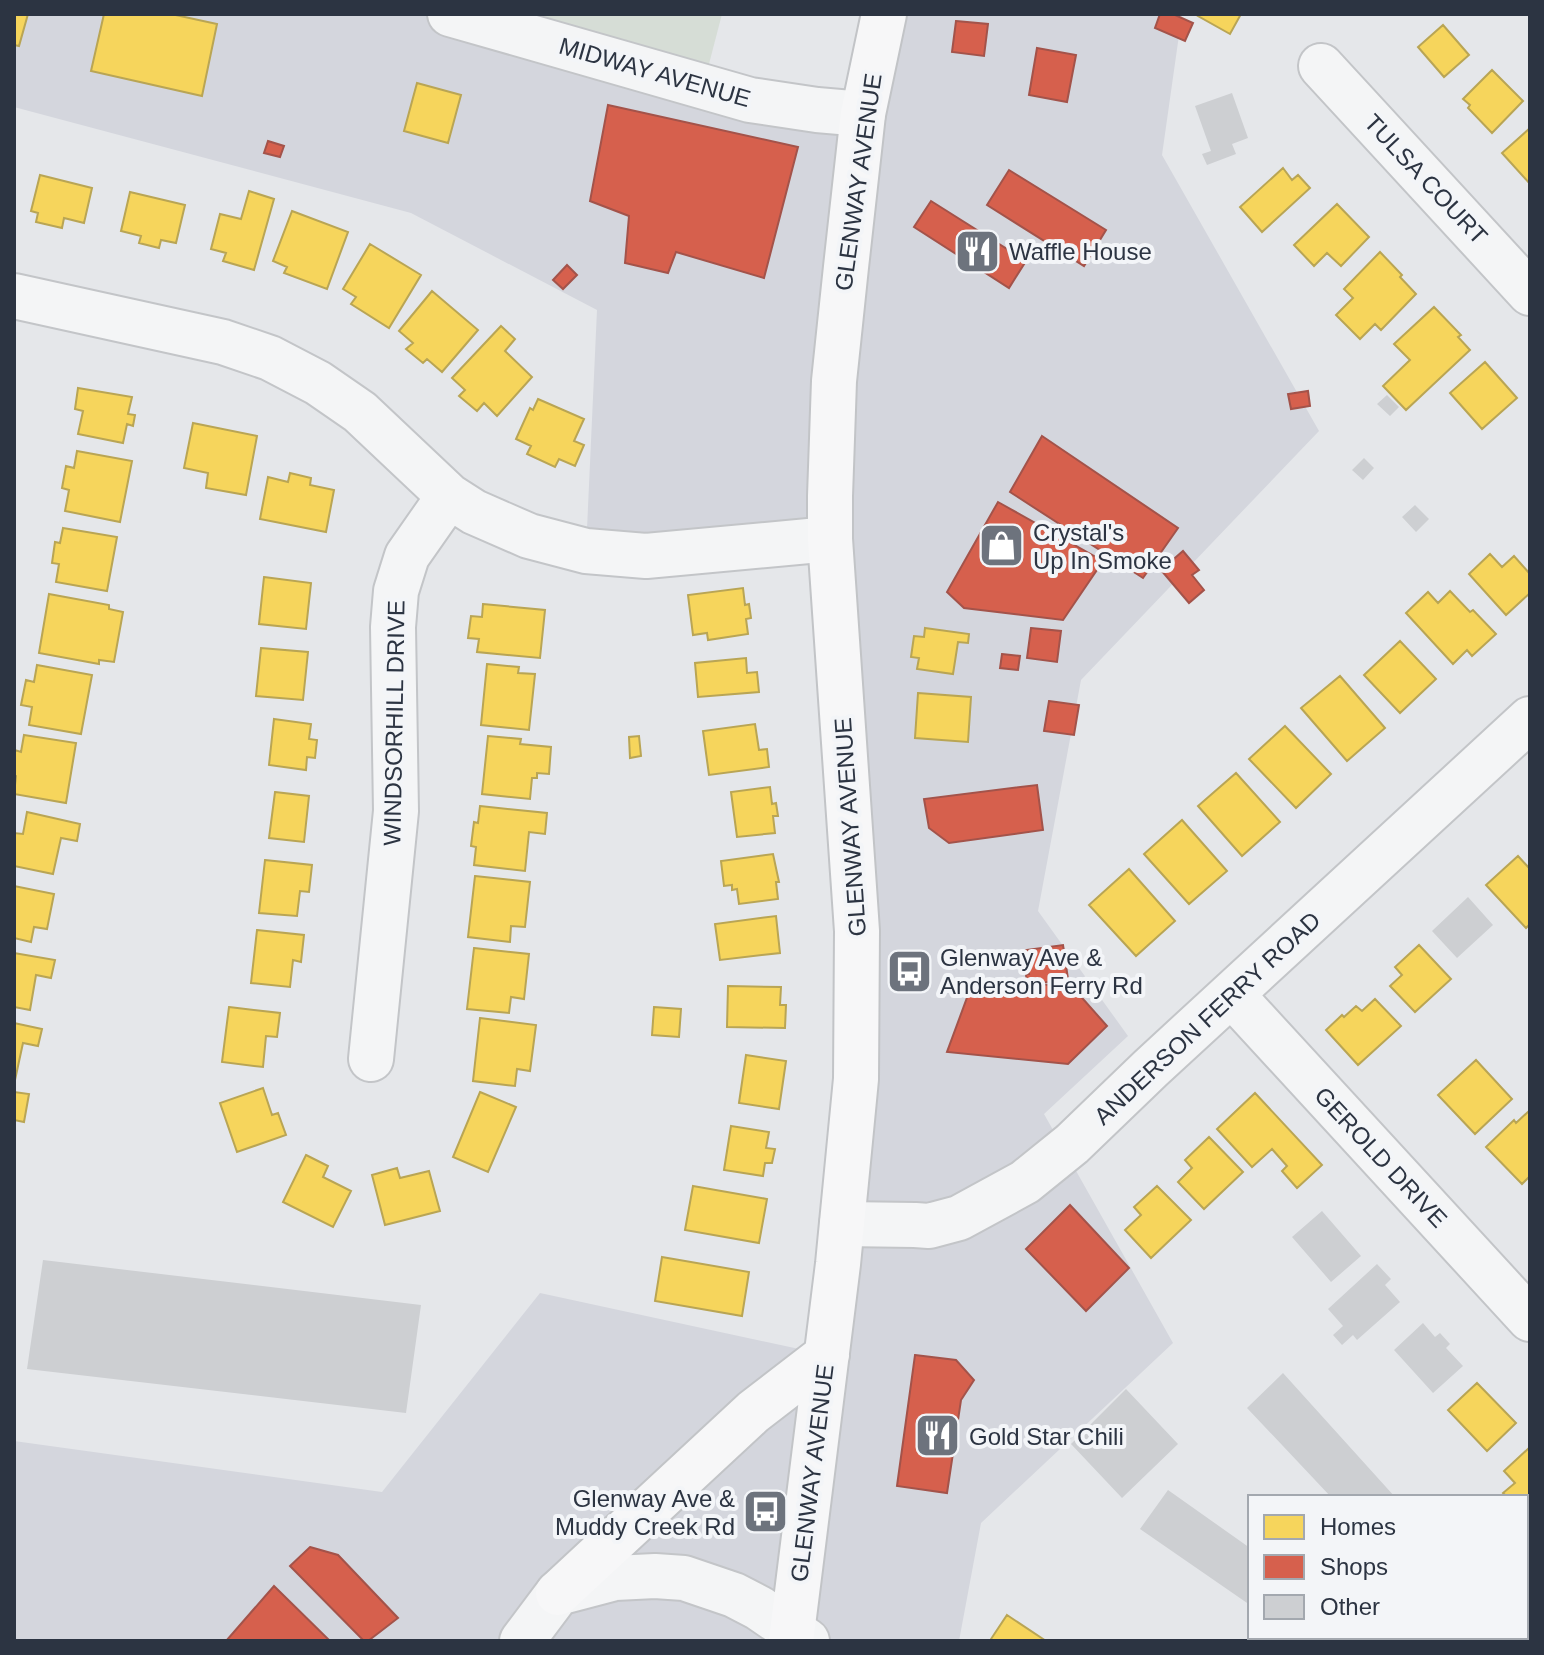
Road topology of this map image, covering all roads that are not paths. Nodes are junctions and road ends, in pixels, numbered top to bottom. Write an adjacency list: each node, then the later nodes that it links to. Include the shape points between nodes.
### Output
1 (450, 14): 4 (street, MIDWAY AVENUE, via 750,100)
2 (884, 14): 4 (main road, GLENWAY AVENUE)
3 (1321, 66): 5 (street, TULSA COURT)
4 (863, 114): 8 (main road, GLENWAY AVENUE, via 834,381)
5 (1530, 293)
6 (16, 307): 7 (street, via 223,342 270,358 360,412)
7 (449, 496): 8 (street, via 529,536 586,551 646,556); 11 (street, WINDSORHILL DRIVE, via 407,556 396,591 396,811)
8 (830, 539): 12 (main road, GLENWAY AVENUE, via 857,931 856,1079)
9 (1530, 719): 10 (street, ANDERSON FERRY ROAD)
10 (1232, 995): 12 (street, ANDERSON FERRY ROAD, via 1025,1182 959,1218 929,1226); 13 (street, GEROLD DRIVE)
11 (371, 1059)
12 (842, 1224): 14 (main road, GLENWAY AVENUE)
13 (1530, 1319)
14 (827, 1355): 15 (main road, via 753,1412); 16 (main road, GLENWAY AVENUE)
15 (558, 1593): 16 (street, via 615,1578 684,1578 759,1608); 17 (street)
16 (797, 1638)
17 (522, 1641)

